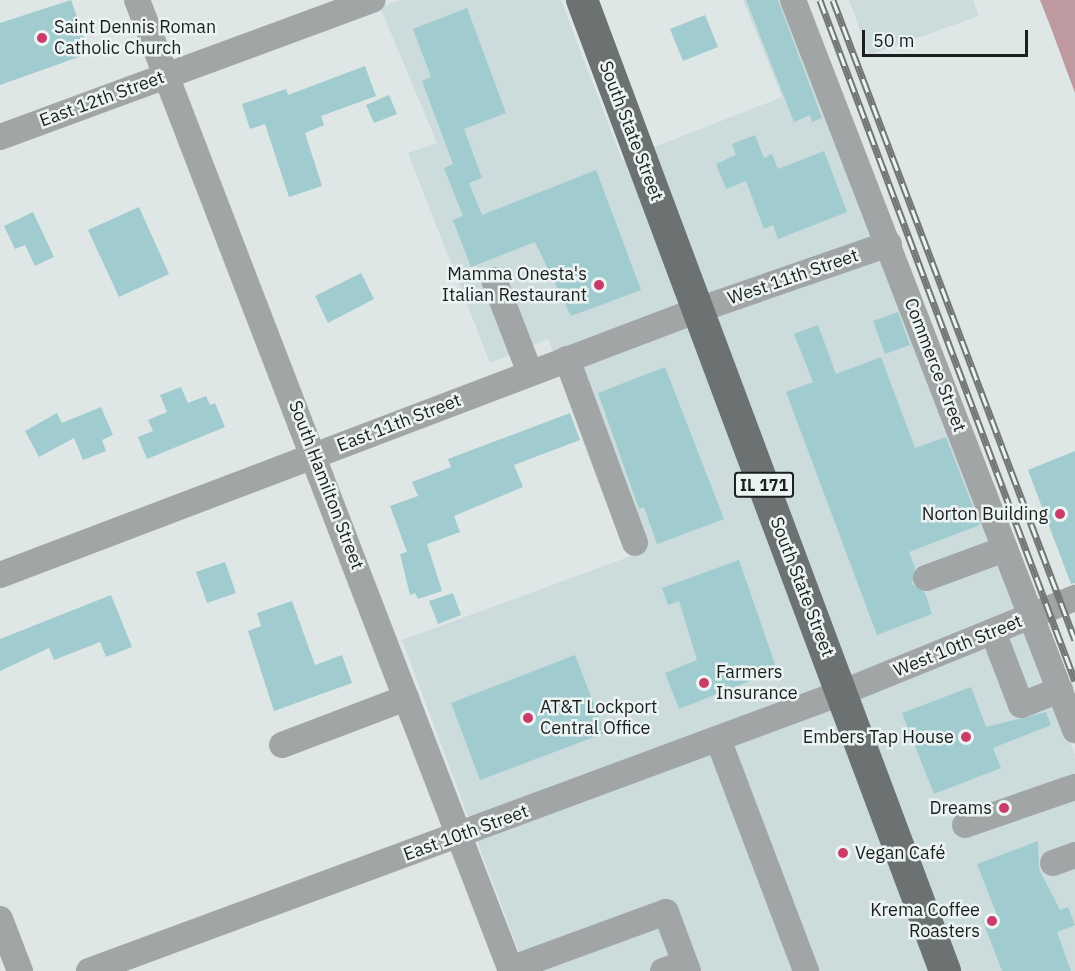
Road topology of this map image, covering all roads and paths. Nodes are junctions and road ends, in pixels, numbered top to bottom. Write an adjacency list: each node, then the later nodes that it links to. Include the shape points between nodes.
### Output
1 (137, 0): 5 (street, South Hamilton Street)
2 (373, 0): 5 (street, East 12th Street)
3 (582, 0): 9 (main road, South State Street / IL 171)
4 (792, 0): 7 (street, Commerce Street)
5 (166, 76): 6 (street, East 12th Street); 12 (street, South Hamilton Street)
6 (0, 137)
7 (889, 244): 9 (street, West 11th Street); 14 (street, Commerce Street)
8 (494, 280): 11 (street)
9 (698, 310): 10 (street, East 11th Street); 21 (main road, South State Street / IL 171)
10 (567, 359): 11 (street, East 11th Street); 13 (street)
11 (530, 373): 12 (street, East 11th Street)
12 (315, 455): 15 (street, East 11th Street); 22 (street, South Hamilton Street)
13 (635, 543)
14 (1005, 549): 16 (street); 18 (street, Commerce Street)
15 (0, 575)
16 (926, 578)
17 (1075, 598): 18 (street, West 10th Street)
18 (1031, 616): 19 (street, West 10th Street); 20 (street, Commerce Street)
19 (993, 632): 20 (street, via 1022,705); 21 (street, West 10th Street)
20 (1060, 690): 23 (street, Commerce Street)
21 (841, 693): 24 (street, East 10th Street); 35 (main road, South State Street / IL 171)
22 (406, 698): 25 (street); 28 (street, South Hamilton Street)
23 (1075, 730)
24 (718, 739): 28 (street, East 10th Street); 34 (street)
25 (282, 745)
26 (1075, 787): 27 (street)
27 (965, 825)
28 (459, 836): 31 (street, South Hamilton Street); 33 (street, East 10th Street)
29 (0, 919): 32 (street)
30 (679, 968): 31 (street, via 666,912)
31 (510, 970)
32 (20, 971)
33 (89, 971)
34 (806, 971)
35 (945, 971)

